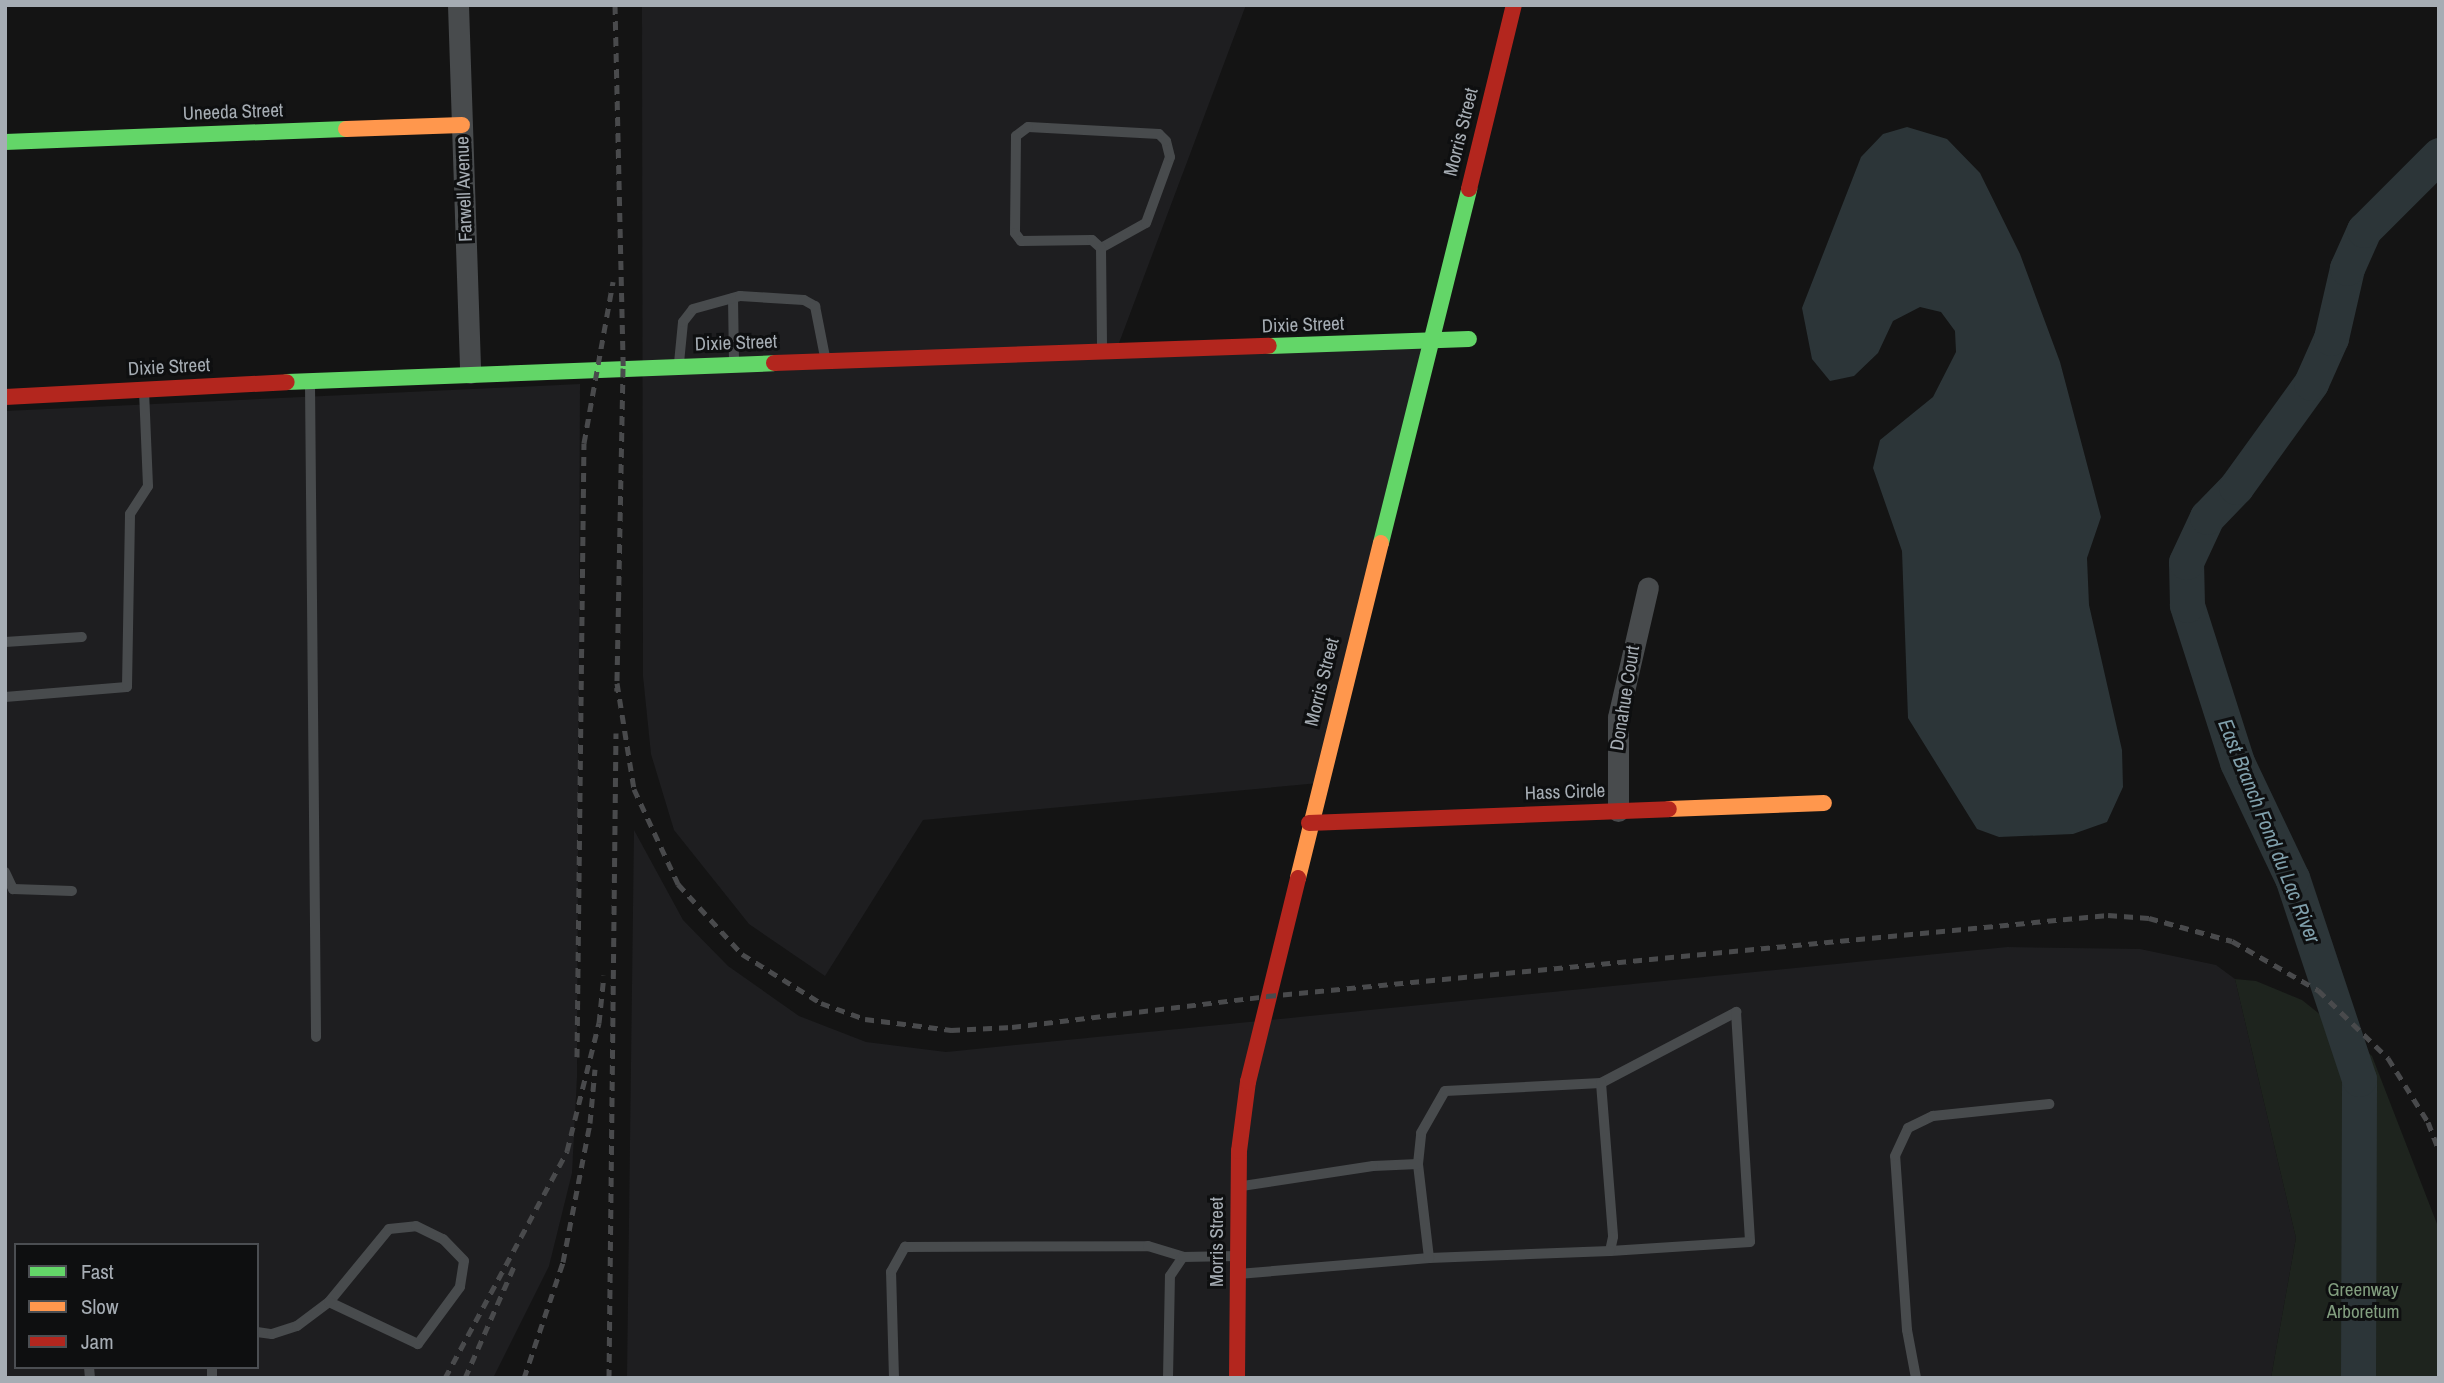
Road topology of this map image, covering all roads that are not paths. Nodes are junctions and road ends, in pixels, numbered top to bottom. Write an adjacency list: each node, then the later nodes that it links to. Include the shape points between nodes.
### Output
1 (458, 5): 3 (street, Farwell Avenue)
2 (1514, 5): 8 (street, Morris Street)
3 (462, 124): 4 (street, Uneeda Street); 13 (street, Farwell Avenue)
4 (5, 142)
5 (1101, 248): 5 (lane, via 1146,223 1170,157 1166,141 1159,134 1028,127 1016,135 1016,233 1021,241 1092,240); 9 (lane)
6 (733, 298): 10 (lane, via 804,300 815,306); 11 (lane); 12 (lane, via 693,309 683,322)
7 (1469, 339): 8 (street, Dixie Street)
8 (1430, 342): 9 (street, Dixie Street); 23 (street, Morris Street)
9 (1102, 352): 10 (street, Dixie Street)
10 (826, 361): 11 (street, Dixie Street)
11 (734, 364): 12 (street, Dixie Street)
12 (678, 366): 13 (street, Dixie Street)
13 (470, 373): 14 (street, Dixie Street)
14 (310, 381): 15 (street, Dixie Street); 26 (lane)
15 (144, 390): 16 (street, Dixie Street); 20 (lane, via 148,486 130,514 127,687)
16 (5, 397)
17 (1648, 587): 22 (street, Donahue Court, via 1618,717)
18 (82, 637): 19 (lane)
19 (5, 642)
20 (5, 697)
21 (1824, 803): 22 (street, Hass Circle)
22 (1618, 811): 23 (street, Hass Circle)
23 (1309, 823): 30 (street, Morris Street, via 1248,1082)
24 (5, 872): 25 (lane, via 13,889)
25 (72, 891)
26 (316, 1037)
27 (1601, 1083): 29 (lane, via 1444,1091 1421,1133); 31 (lane, via 1613,1237); 31 (lane, via 1735,1012 1749,1242)
28 (2049, 1104): 41 (lane, via 1933,1116 1908,1128 1895,1156 1907,1330)
29 (1418, 1164): 30 (lane, via 1373,1166); 34 (lane)
30 (1239, 1186): 32 (street, Morris Street)
31 (1610, 1251): 34 (lane)
32 (1238, 1256): 33 (lane); 35 (street, Morris Street)
33 (1184, 1257): 38 (lane, via 1148,1246 905,1247 891,1272); 39 (lane, via 1170,1276)
34 (1429, 1258): 35 (lane)
35 (1238, 1274): 40 (street, Morris Street)
36 (329, 1302): 36 (lane, via 389,1229 416,1226 443,1239 464,1261 460,1287 418,1344); 37 (lane, via 297,1326 272,1334)
37 (259, 1332)
38 (894, 1378)
39 (1168, 1378)
40 (1237, 1378)
41 (1916, 1378)

